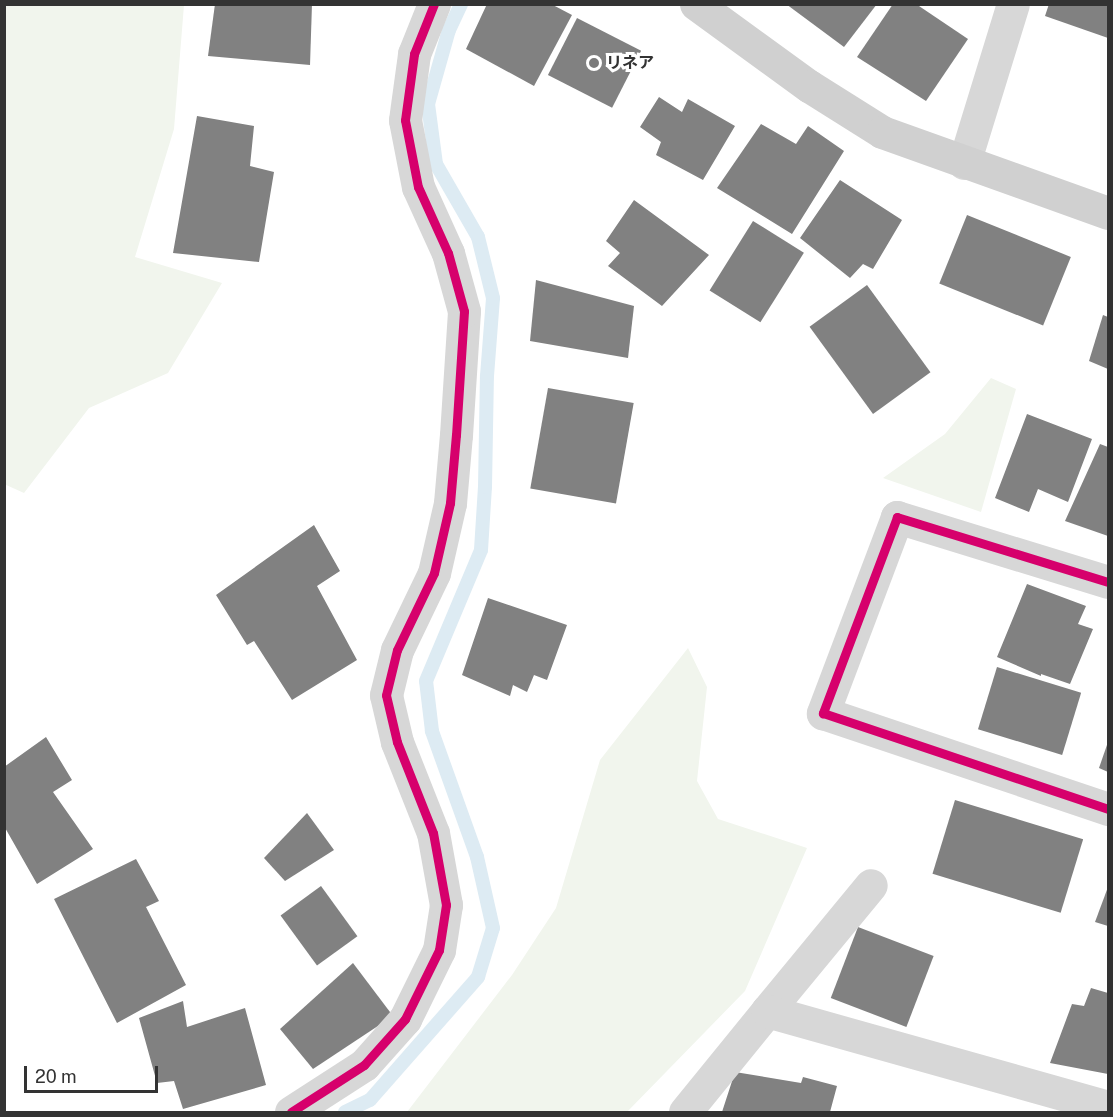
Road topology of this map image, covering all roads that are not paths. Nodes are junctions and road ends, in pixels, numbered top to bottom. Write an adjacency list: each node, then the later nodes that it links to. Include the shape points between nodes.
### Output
1 (434, 4): 11 (street, via 414,54 405,120 418,187 448,253 464,310 456,435 450,503 434,573 398,650 386,695 398,742 433,833 447,905 438,950 405,1019 364,1065)
2 (696, 4): 4 (street, via 809,86 882,132)
3 (1013, 4): 4 (street)
4 (964, 163): 5 (street)
5 (1108, 213)
6 (1108, 582): 7 (street, via 897,517 823,713)
7 (1108, 809)
8 (871, 885): 9 (street)
9 (767, 1011): 10 (street); 12 (street)
10 (1108, 1107)
11 (291, 1113)
12 (685, 1113)

